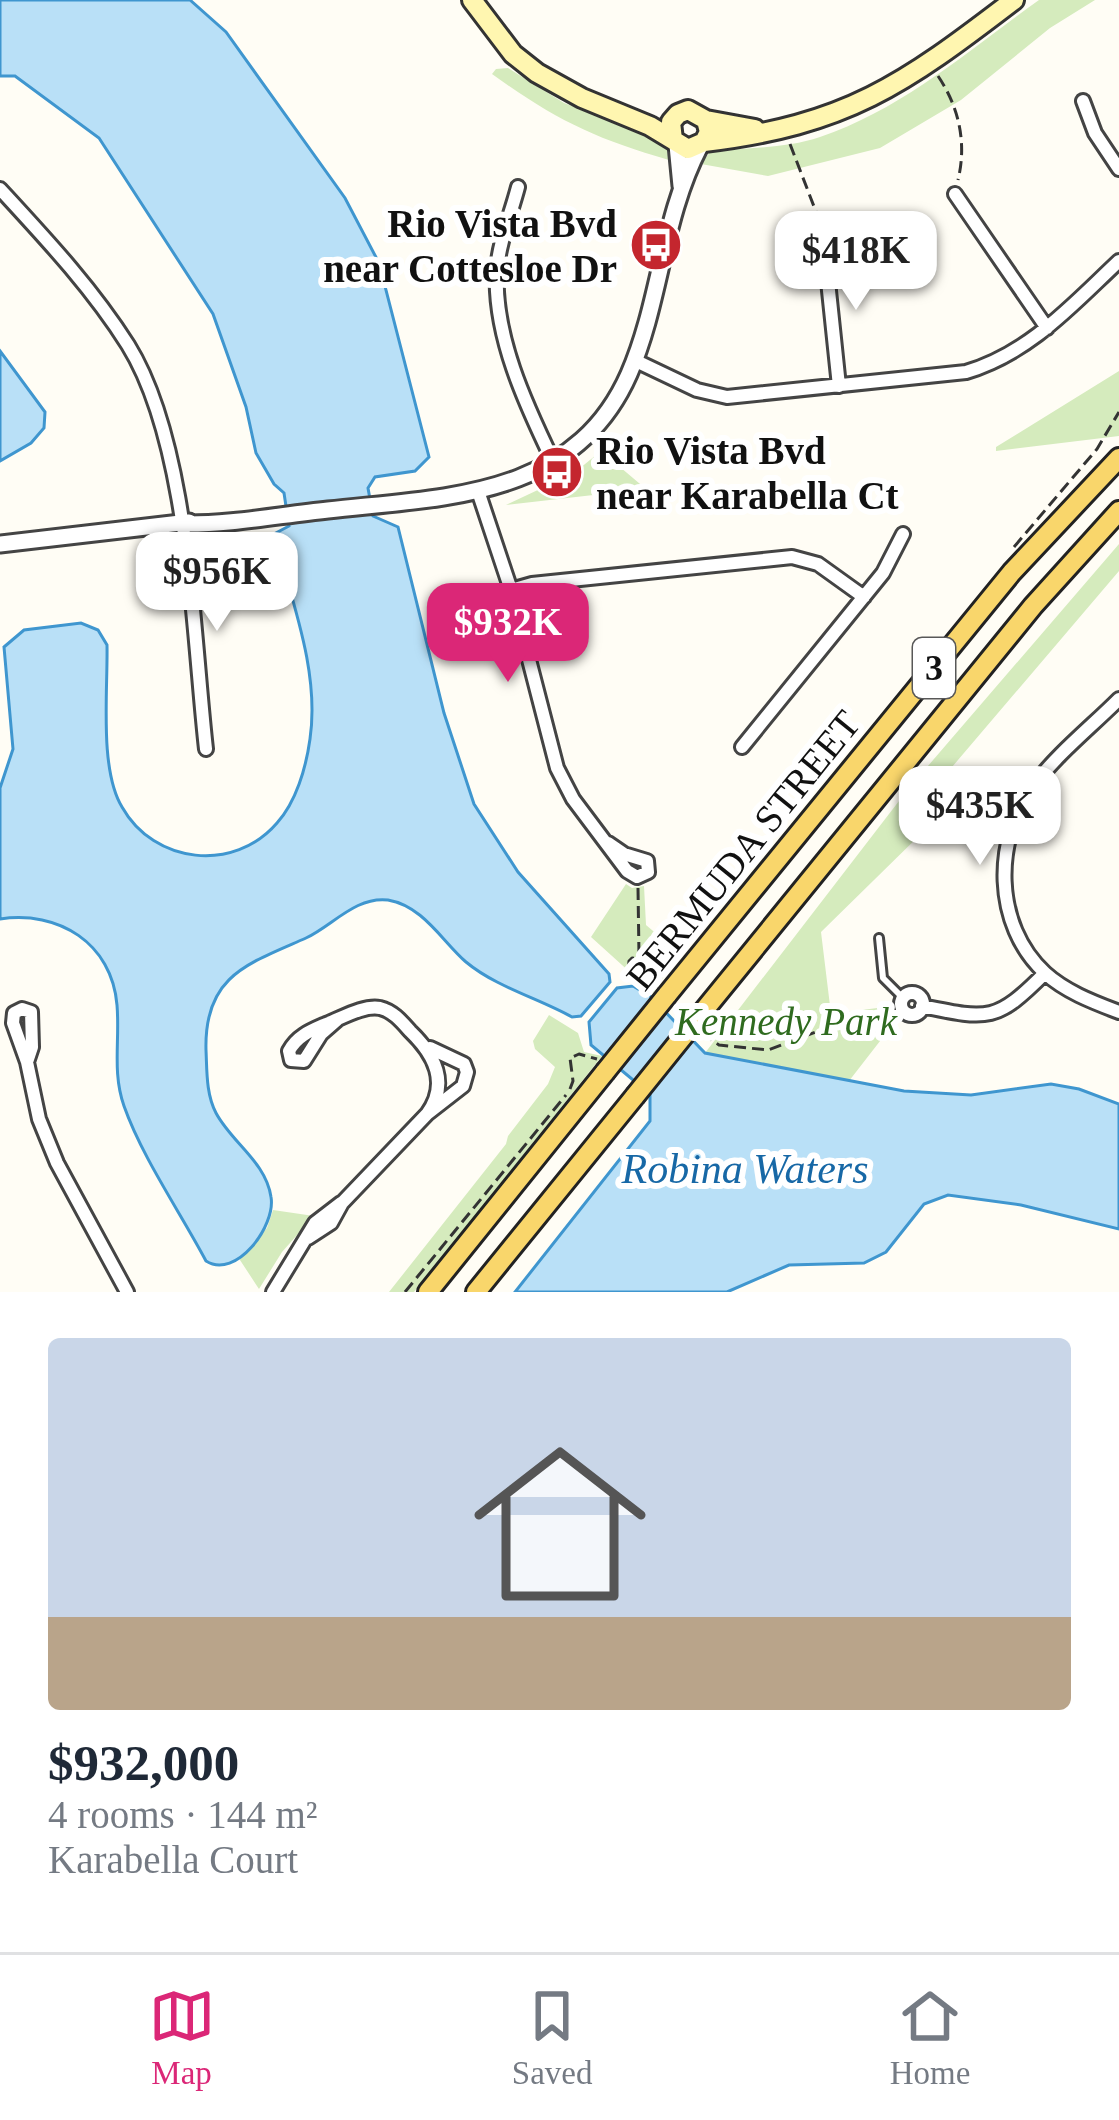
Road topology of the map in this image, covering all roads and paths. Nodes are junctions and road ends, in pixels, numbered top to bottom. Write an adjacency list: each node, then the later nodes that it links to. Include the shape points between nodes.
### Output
1 (472, 0): 5 (main road, via 526,64)
2 (1014, 0): 8 (main road, via 895,86 824,119)
3 (936, 74): 16 (path, via 956,103 962,163)
4 (1083, 101): 12 (street)
5 (618, 113): 6 (main road); 9 (main road)
6 (675, 116): 7 (main road, via 694,110); 9 (main road)
7 (706, 120): 8 (main road); 11 (main road)
8 (772, 130): 11 (main road)
9 (675, 142): 11 (main road, via 688,149); 13 (street)
10 (790, 142): 17 (path)
11 (702, 144): 13 (street)
12 (1119, 169)
13 (681, 186): 20 (street)
14 (518, 187): 23 (street, via 497,294 524,398)
15 (0, 189): 26 (street, via 70,264 130,347 149,390)
16 (955, 194): 19 (street)
17 (824, 243): 21 (street)
18 (1119, 261): 19 (street)
19 (1047, 328): 21 (street, via 966,372)
20 (634, 360): 21 (street, via 727,397); 23 (street, via 600,420)
21 (839, 386)
22 (1119, 458): 38 (main road, BERMUDA STREET / 3, via 1012,572)
23 (553, 461): 24 (street)
24 (478, 491): 26 (street); 29 (street)
25 (1119, 511): 42 (main road, BERMUDA STREET / 3, via 1019,622)
26 (181, 524): 28 (street); 33 (street)
27 (903, 534): 30 (street)
28 (0, 544)
29 (511, 590): 30 (street, via 792,556 818,563); 34 (street, via 556,768 608,843 646,861 648,872)
30 (864, 597): 32 (street)
31 (1119, 699): 37 (street, via 1035,784 1008,836 1005,895 1024,946)
32 (742, 747)
33 (206, 749)
34 (637, 877): 36 (path)
35 (879, 938): 39 (lane, via 883,978)
36 (640, 958): 38 (path, via 664,977); 38 (path, via 626,968)
37 (1045, 974): 39 (street, via 998,1013 922,1006 916,994); 40 (street)
38 (661, 991): 52 (main road, BERMUDA STREET / 3, bridge)
39 (902, 1000): 42 (path, via 886,1016 768,1050 719,1045)
40 (1119, 1012)
41 (337, 1020): 43 (street, via 382,1009)
42 (696, 1023): 53 (main road, BERMUDA STREET / 3, bridge)
43 (424, 1044): 45 (street); 46 (street)
44 (27, 1062): 49 (street, via 47,1141)
45 (461, 1062): 46 (street, via 445,1060); 48 (street, via 464,1086)
46 (438, 1071): 48 (street)
47 (584, 1078): 51 (path)
48 (427, 1114): 50 (street, via 315,1222)
49 (127, 1292)
50 (273, 1292)
51 (405, 1292)
52 (428, 1292)
53 (476, 1292)

